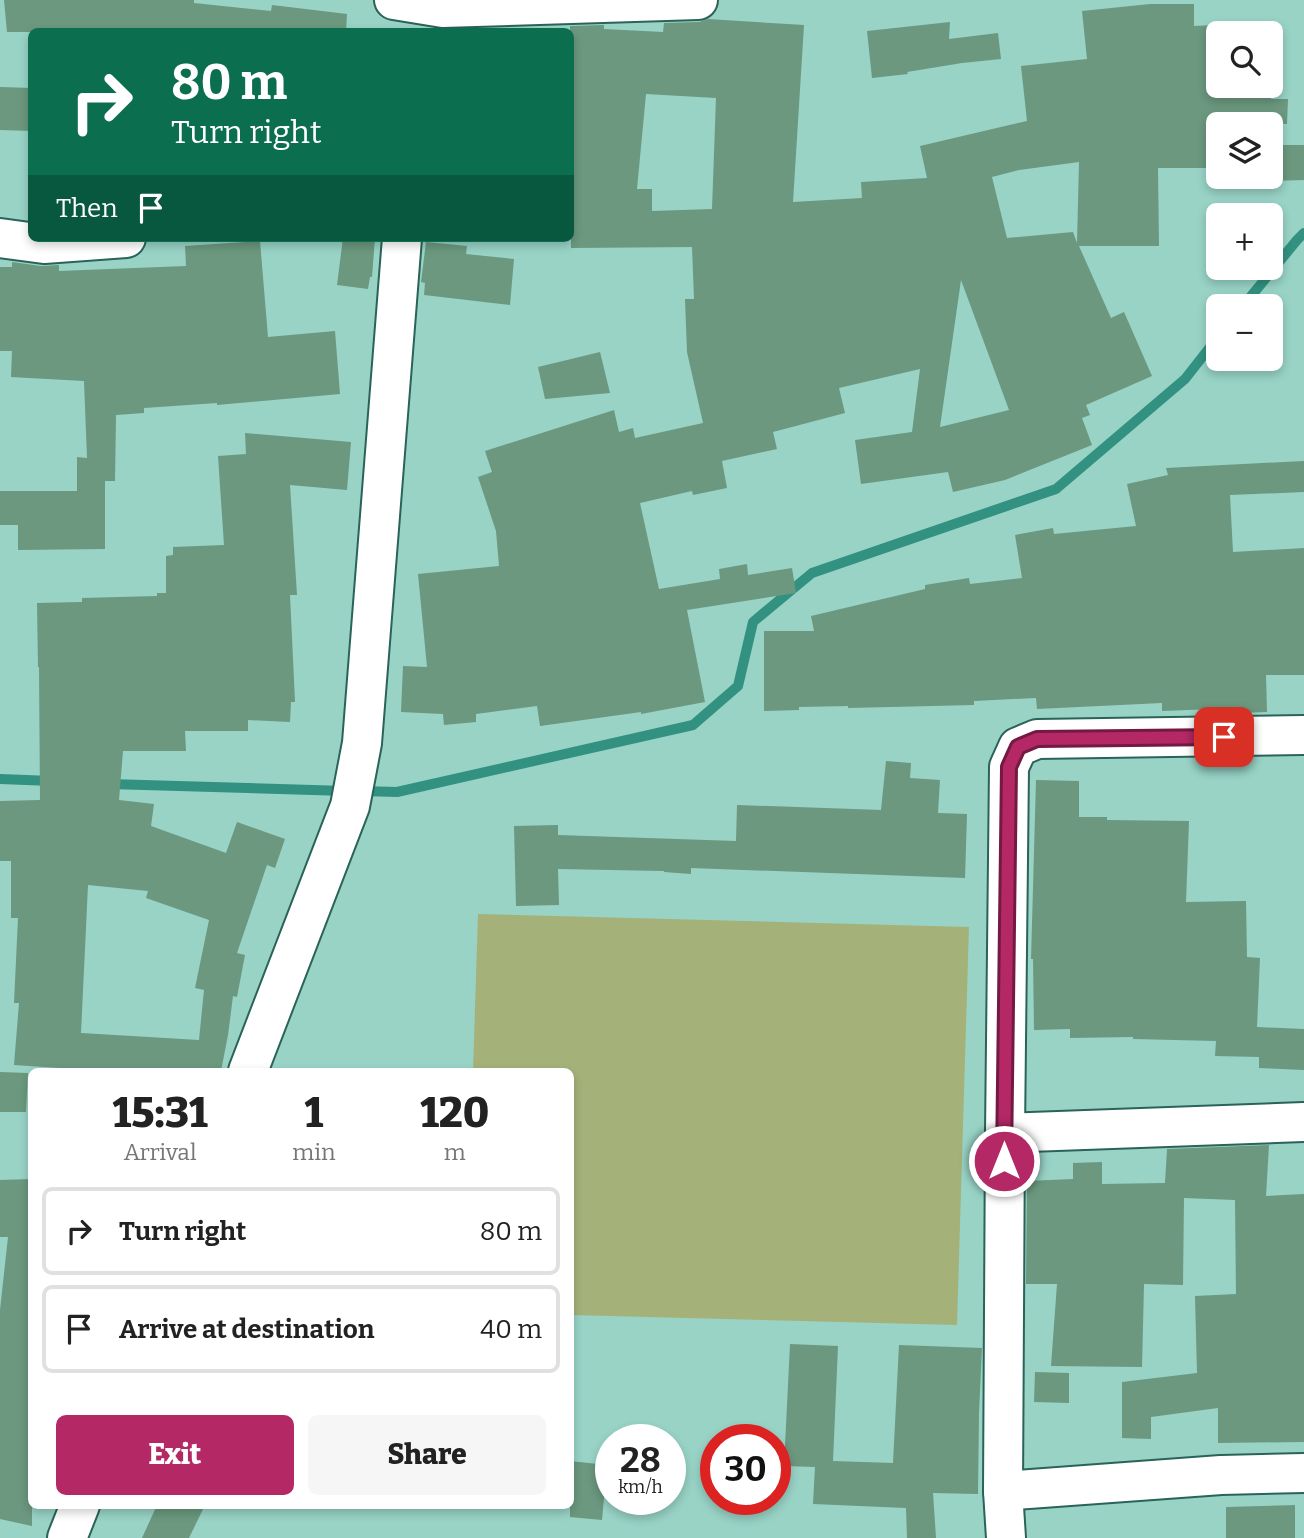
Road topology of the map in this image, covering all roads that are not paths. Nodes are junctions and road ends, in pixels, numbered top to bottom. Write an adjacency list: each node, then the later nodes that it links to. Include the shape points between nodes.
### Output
1 (394, 0): 3 (street)
2 (698, 0): 3 (street)
3 (442, 13)
4 (0, 238): 5 (street)
5 (28, 242)
6 (29, 242): 7 (street)
7 (71, 242)
8 (402, 242): 10 (street, via 362,743 350,806)
9 (1304, 735): 12 (street, via 1037,739 1018,747 1009,767)
10 (249, 1068)
11 (1304, 1122): 12 (street)
12 (1005, 1133): 14 (street)
13 (1304, 1473): 14 (street)
14 (1003, 1491): 17 (street)
15 (78, 1509): 16 (street)
16 (67, 1538)
17 (1006, 1538)

